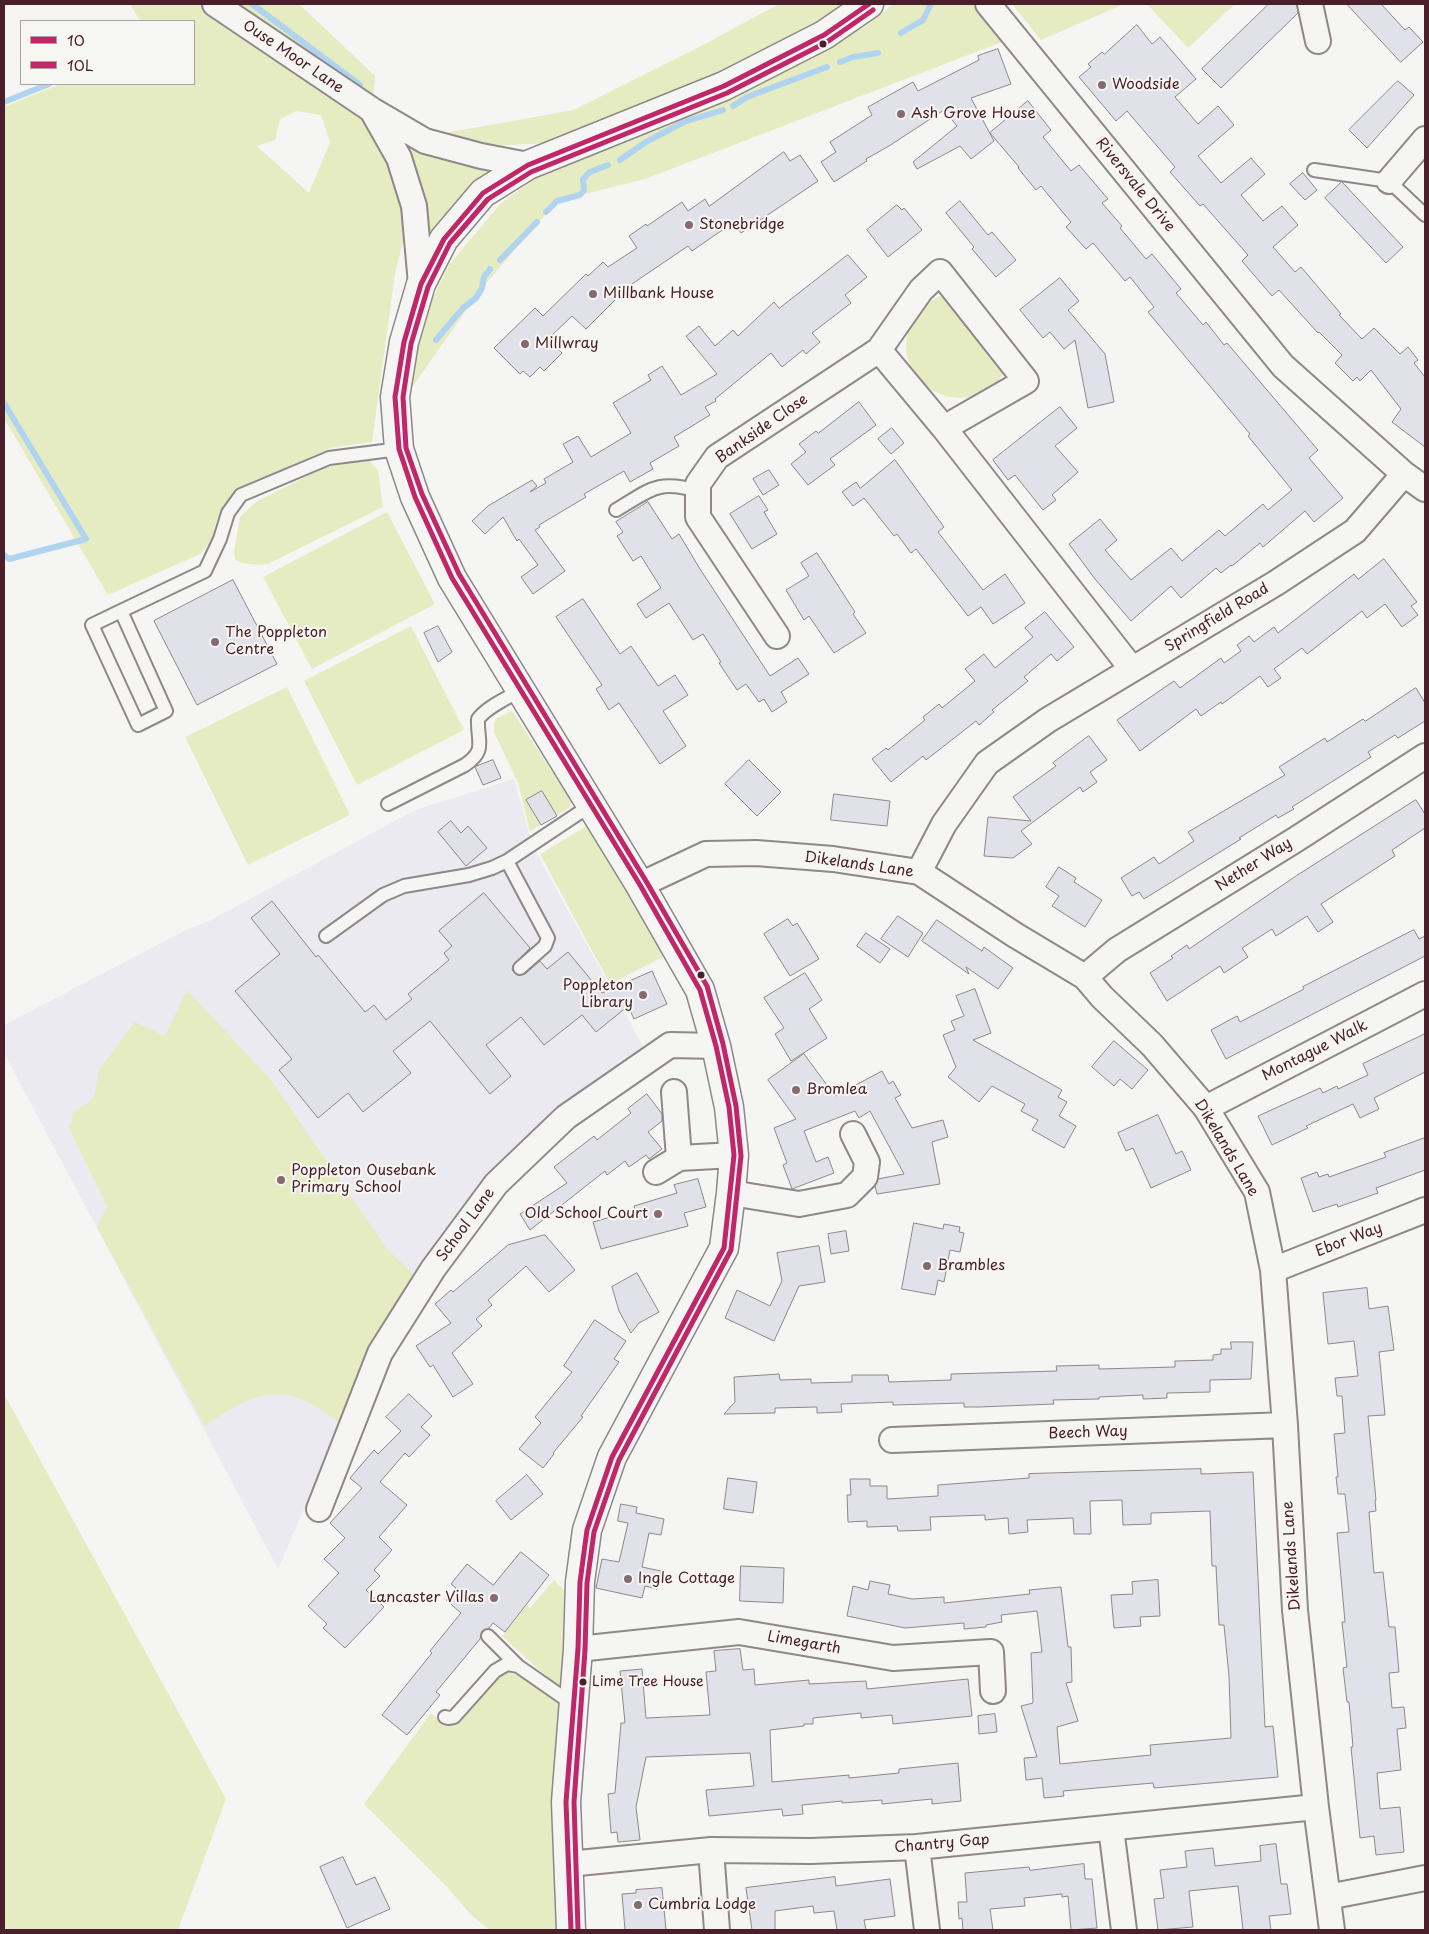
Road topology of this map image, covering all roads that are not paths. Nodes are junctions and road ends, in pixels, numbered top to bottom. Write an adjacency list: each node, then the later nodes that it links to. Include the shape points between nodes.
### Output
1 (215, 4): 6 (street, Ouse Moor Lane)
2 (869, 4): 8 (street, via 824,34 724,86)
3 (988, 4): 16 (street, Riversvale Drive, via 1282,366)
4 (1310, 4): 5 (street)
5 (1318, 40)
6 (372, 110): 8 (street, Ouse Moor Lane, via 425,141); 12 (street, Ouse Moor Lane, via 399,158 414,206)
7 (1425, 139): 10 (street)
8 (528, 165): 12 (street, via 483,193 444,239)
9 (1314, 170): 10 (lane)
10 (1389, 181): 11 (lane)
11 (1425, 215)
12 (421, 284): 15 (street, via 404,342 395,398)
13 (879, 350): 14 (street); 14 (street, Bankside Close, via 921,290 940,272 1026,380); 18 (street, Bankside Close, via 717,457 698,484)
14 (944, 428): 22 (street)
15 (399, 449): 20 (lane, via 329,458 241,495 228,513 205,571); 23 (street, via 415,497 452,578)
16 (1404, 474): 17 (street); 22 (street, Springfield Road, via 1355,531 1276,583)
17 (1425, 489)
18 (698, 491): 19 (lane, via 682,486 660,486); 21 (street, Bankside Close, via 698,517)
19 (616, 510)
20 (120, 611): 20 (lane, via 166,711 138,725 92,625)
21 (777, 636)
22 (1132, 669): 28 (street, Springfield Road, via 1048,720 987,763 944,824)
23 (520, 690): 25 (lane, via 484,711 478,719 479,748 475,758); 26 (street)
24 (1425, 756): 32 (street, Nether Way, via 1117,950)
25 (388, 804)
26 (591, 805): 27 (lane); 29 (street)
27 (507, 861): 30 (lane, via 469,875 404,886 383,895); 31 (lane, via 548,938 545,946)
28 (919, 872): 29 (street, Dikelands Lane, via 833,859 756,853 706,854); 32 (street, Dikelands Lane)
29 (640, 885): 34 (street, via 700,990)
30 (326, 936)
31 (520, 968)
32 (1085, 977): 36 (street, Dikelands Lane, via 1152,1045)
33 (1425, 994): 36 (street, Montague Walk)
34 (716, 1046): 38 (street, via 729,1107); 46 (street, School Lane, via 670,1045 566,1117 496,1184 433,1269 380,1353)
35 (674, 1092): 39 (street)
36 (1206, 1108): 43 (street, Dikelands Lane, via 1257,1192)
37 (853, 1134): 41 (street, via 867,1162 865,1177 847,1195 798,1204)
38 (734, 1155): 39 (street); 41 (street)
39 (679, 1158): 40 (street)
40 (656, 1172)
41 (731, 1193): 48 (street, via 724,1248 612,1456 587,1530 580,1582)
42 (1425, 1210): 43 (street, Ebor Way)
43 (1273, 1270): 44 (street, Dikelands Lane)
44 (1284, 1425): 45 (street, Beech Way); 53 (street, Dikelands Lane, via 1295,1610)
45 (892, 1440)
46 (319, 1509)
47 (488, 1636): 49 (lane)
48 (578, 1649): 50 (street, Limegarth, via 739,1632 893,1658 990,1652); 51 (street)
49 (518, 1666): 51 (lane); 52 (lane, via 508,1664 495,1671 454,1717)
50 (993, 1691)
51 (574, 1705): 57 (street, via 566,1802)
52 (444, 1717)
53 (1316, 1807): 54 (street, Chantry Gap); 59 (street, Dikelands Lane)
54 (1111, 1828): 55 (street, Chantry Gap); 63 (street)
55 (918, 1847): 56 (street, Chantry Gap); 62 (street)
56 (711, 1850): 57 (street, Chantry Gap); 61 (street)
57 (568, 1864): 60 (street)
58 (1425, 1878): 59 (street)
59 (1328, 1897): 64 (street, Dikelands Lane)
60 (571, 1930)
61 (717, 1930)
62 (927, 1930)
63 (1124, 1930)
64 (1332, 1930)

